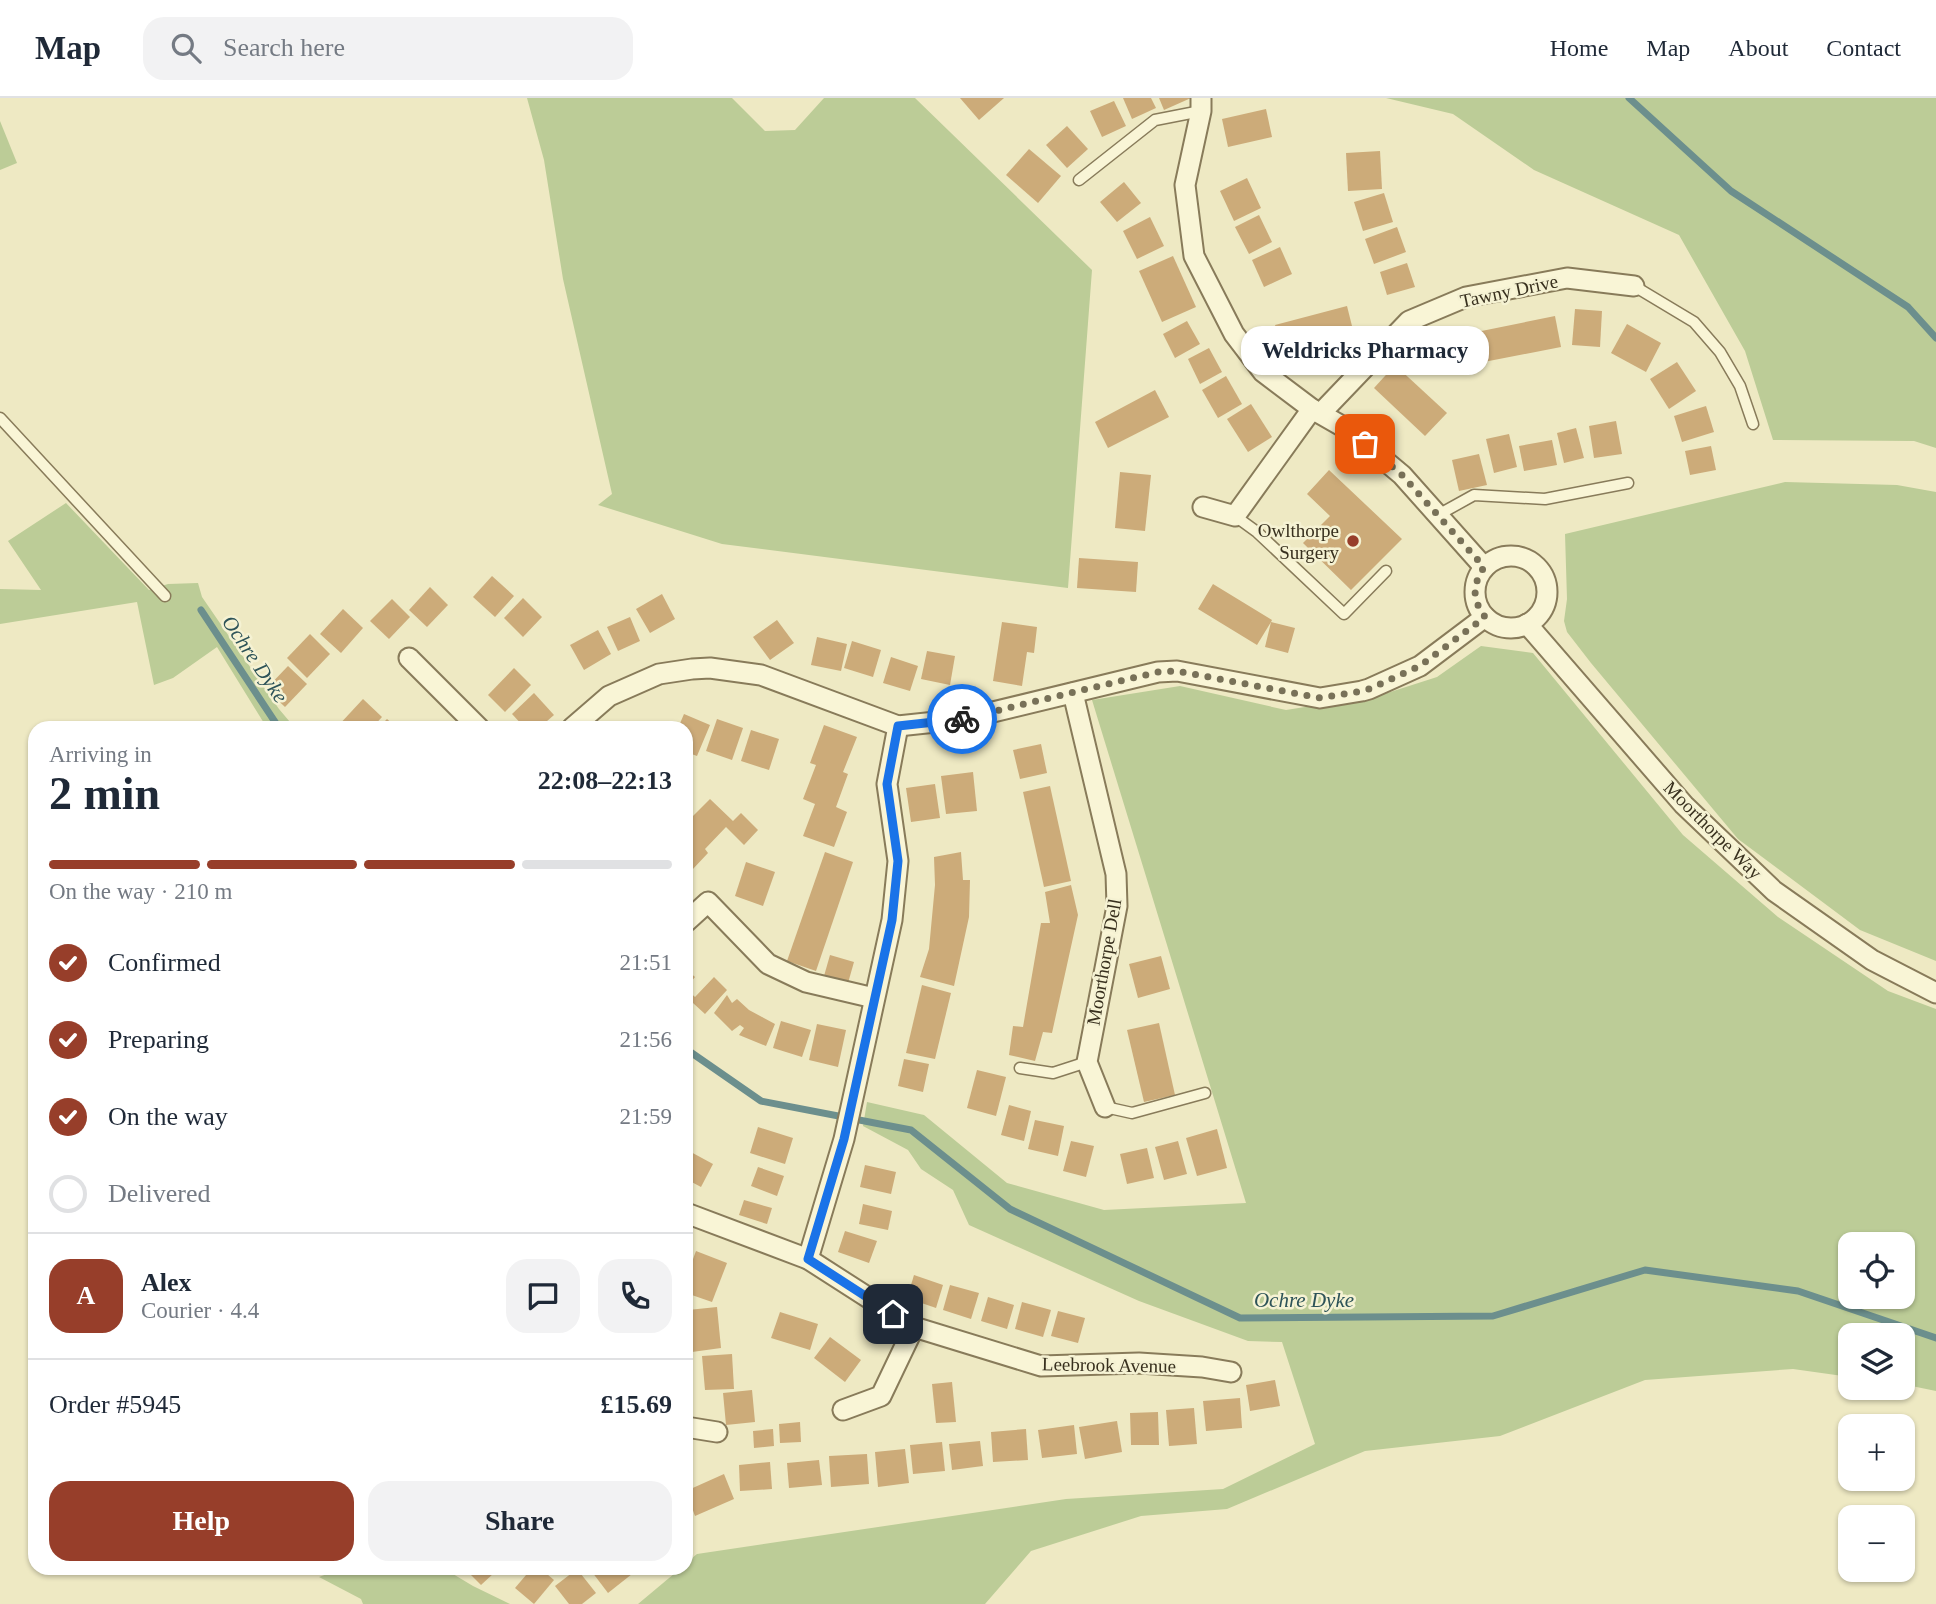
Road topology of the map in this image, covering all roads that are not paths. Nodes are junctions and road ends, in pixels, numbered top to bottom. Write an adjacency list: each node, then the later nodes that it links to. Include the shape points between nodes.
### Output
1 (1201, 104): 2 (lane, via 1156,120); 4 (street, via 1185,185 1194,256 1234,334 1263,372)
2 (1079, 180)
3 (1634, 286): 4 (street, Tawny Drive, via 1567,278 1466,296 1409,321); 6 (lane, Tawny Drive, via 1694,321 1740,386)
4 (1317, 411): 9 (street, via 1347,429 1402,475); 10 (street, Tawny Drive)
5 (0, 418): 13 (lane)
6 (1752, 424)
7 (1628, 483): 9 (lane, via 1545,499 1474,495)
8 (1203, 507): 10 (street)
9 (1438, 515): 11 (street)
10 (1235, 516): 12 (lane, via 1344,614)
11 (1484, 567): 14 (street, via 1475,595); 15 (street, via 1507,555 1520,556 1540,571 1547,595 1539,615)
12 (1386, 570)
13 (165, 596)
14 (1485, 617): 15 (street, via 1503,627); 17 (street, via 1420,666 1362,691 1320,698 1177,671)
15 (1527, 624): 22 (street, Moorthorpe Way, via 1684,805 1774,891 1872,960)
16 (409, 658): 18 (street)
17 (1073, 694): 20 (street, via 964,719); 24 (street, Moorthorpe Dell, via 1116,874 1117,905)
18 (472, 721)
19 (580, 721): 20 (street, via 608,696 659,674 710,668 761,675)
20 (898, 726): 23 (street, via 887,784 898,861 892,920)
21 (693, 916): 23 (street, via 708,902 768,964 806,982)
22 (1936, 993)
23 (874, 998): 29 (street, via 844,1139)
24 (1087, 1062): 25 (lane, via 1053,1073); 27 (street)
25 (1020, 1068)
26 (1205, 1093): 27 (lane, via 1132,1113)
27 (1105, 1107)
28 (693, 1216): 29 (street, Leebrook Avenue)
29 (808, 1259): 30 (street, Leebrook Avenue)
30 (914, 1327): 31 (street, Leebrook Avenue, via 1041,1366 1139,1363); 32 (street, via 881,1396)
31 (1230, 1372)
32 (843, 1410)
33 (693, 1428): 34 (street)
34 (717, 1432)

